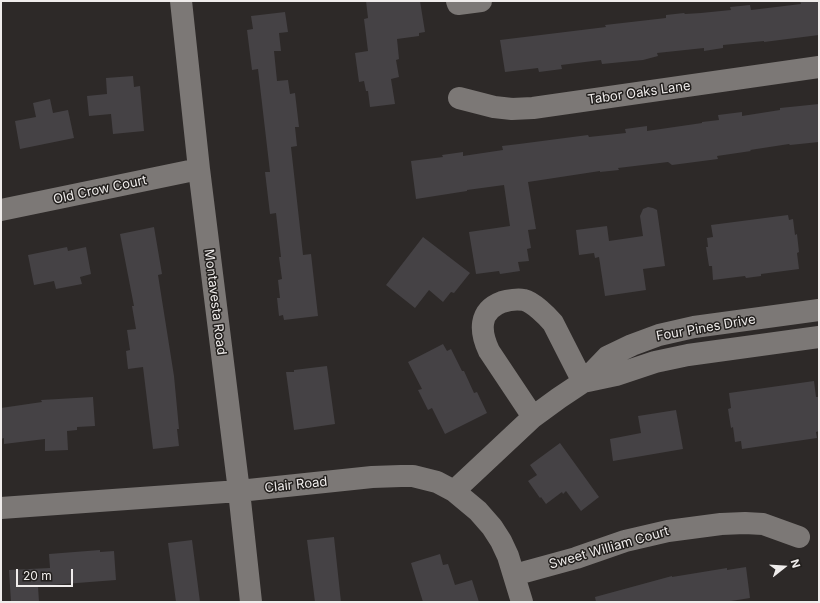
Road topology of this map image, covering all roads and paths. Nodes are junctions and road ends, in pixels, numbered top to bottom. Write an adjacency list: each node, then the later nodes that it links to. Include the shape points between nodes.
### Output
1 (180, 1): 6 (street, Montavesta Road)
2 (481, 1): 3 (street)
3 (458, 2)
4 (819, 68): 5 (street, Tabor Oaks Lane, via 533,108 494,107)
5 (459, 98)
6 (199, 169): 7 (street, Old Crow Court); 12 (street, Montavesta Road)
7 (1, 210)
8 (819, 310): 10 (street, Four Pines Drive, via 694,327 659,335 607,357)
9 (819, 337): 10 (street, Four Pines Drive, via 688,355 655,362 616,376)
10 (584, 382): 11 (street, Four Pines Drive); 11 (street, via 553,324 536,307 524,300 508,300 496,304 484,317 485,343)
11 (533, 417): 13 (street, Four Pines Drive)
12 (239, 491): 13 (street, Clair Road, via 401,476 437,482); 14 (street, Clair Road); 17 (street, Montavesta Road)
13 (454, 491): 16 (street, Clair Road, via 478,511 502,541)
14 (1, 508)
15 (799, 537): 16 (street, Sweet William Court, via 763,524 745,523 668,531 625,541)
16 (514, 576): 18 (street, Clair Road)
17 (251, 602)
18 (522, 602)

